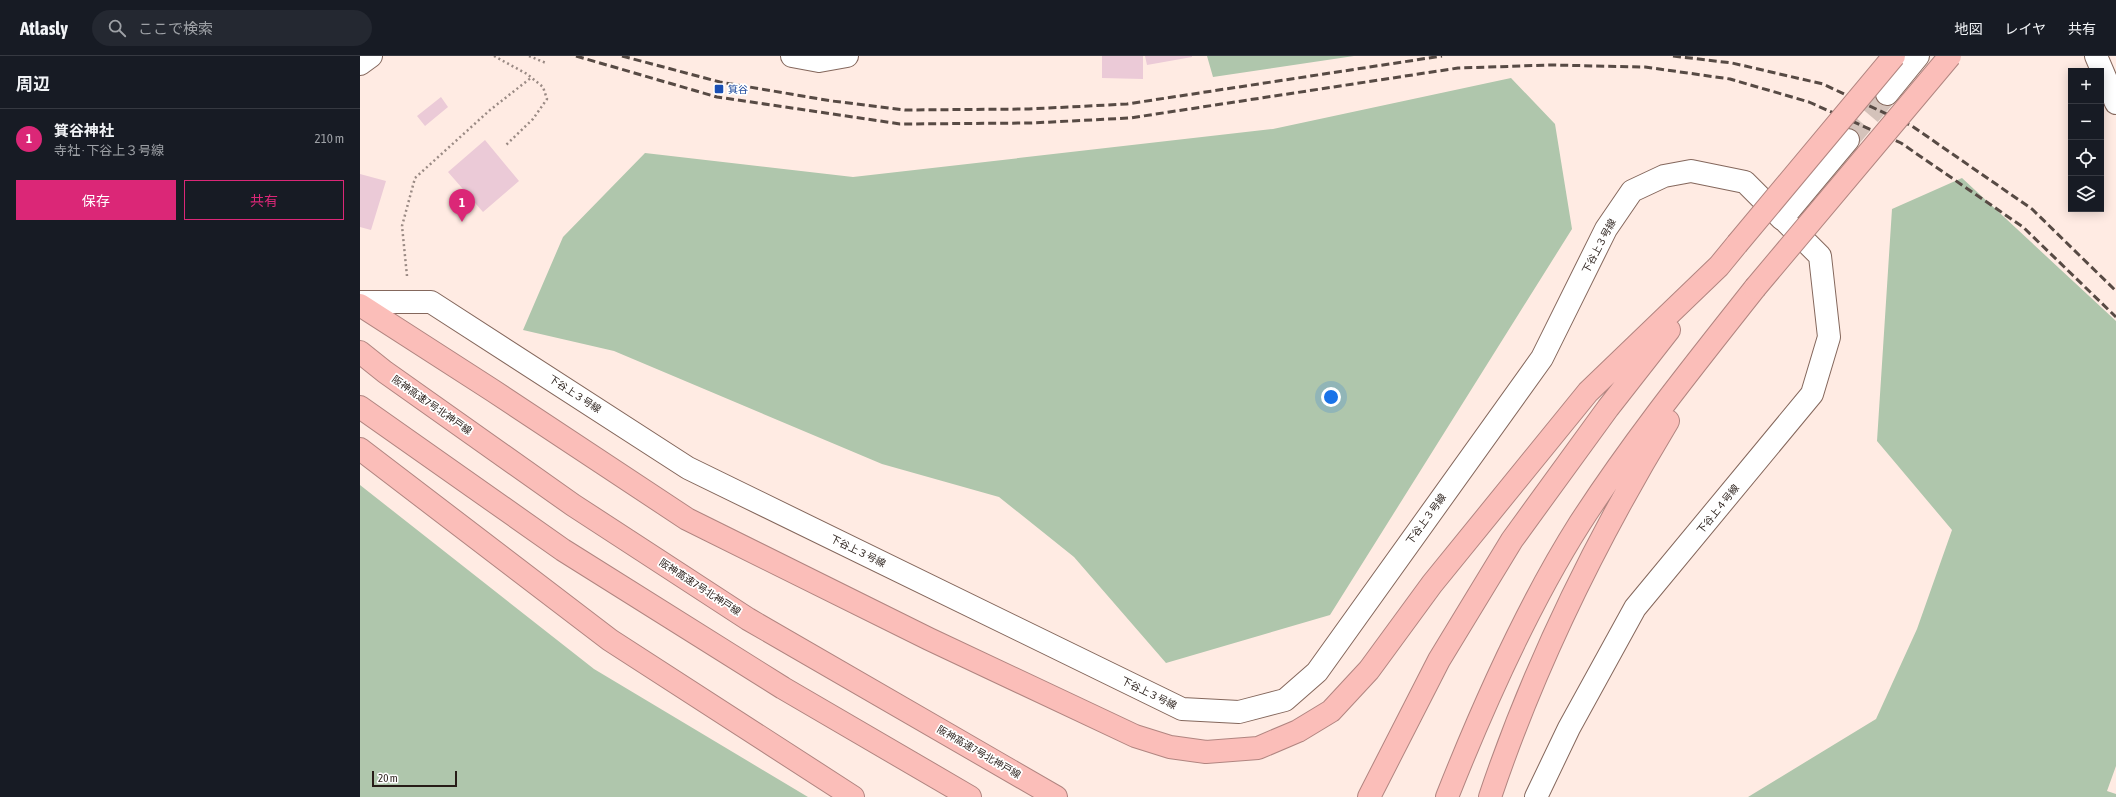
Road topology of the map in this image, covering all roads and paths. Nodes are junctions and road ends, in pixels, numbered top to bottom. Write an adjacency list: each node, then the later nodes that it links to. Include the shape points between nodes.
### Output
1 (371, 56): 10 (street)
2 (494, 56): 12 (path)
3 (529, 56): 11 (path)
4 (792, 56): 5 (street, via 819,61)
5 (847, 56)
6 (1894, 56): 18 (highway, bridge)
7 (1918, 56): 13 (street)
8 (1950, 56): 19 (highway, bridge)
9 (2096, 56): 14 (street)
10 (360, 64)
11 (546, 64)
12 (532, 78): 16 (path, via 543,87 547,99 533,119); 21 (path, via 490,110 415,178 402,226)
13 (1887, 94)
14 (2116, 103)
15 (1848, 140): 17 (street)
16 (506, 145)
17 (1782, 219): 21 (street, 下谷上３号線, via 1745,182 1691,171 1664,176 1632,191 1606,229 1542,358 1317,672 1285,700 1239,712 1182,709 688,468 431,302); 32 (street, 下谷上４号線, via 1820,256 1829,337 1812,394 1635,608 1569,728)
18 (1719, 266): 22 (highway, via 1588,392 1437,578 1369,670 1331,712 1298,731 1258,748 1206,752 1170,747 1135,736 929,639 687,519); 29 (highway, via 1608,408 1512,540 1439,660)
19 (1755, 288): 30 (highway, via 1643,433 1580,523 1521,632); 31 (highway, via 1695,376 1615,512 1525,703)
20 (360, 302): 21 (street, 下谷上３号線)
21 (410, 302)
22 (360, 306)
23 (360, 352): 28 (highway, 阪神高速7号北神戸線, via 573,504 748,619)
24 (360, 407): 27 (highway, via 563,550 783,688)
25 (360, 449): 26 (highway, via 610,640)
26 (853, 797)
27 (970, 797)
28 (1056, 797)
29 (1369, 797)
30 (1447, 797)
31 (1490, 797)
32 (1536, 797)

